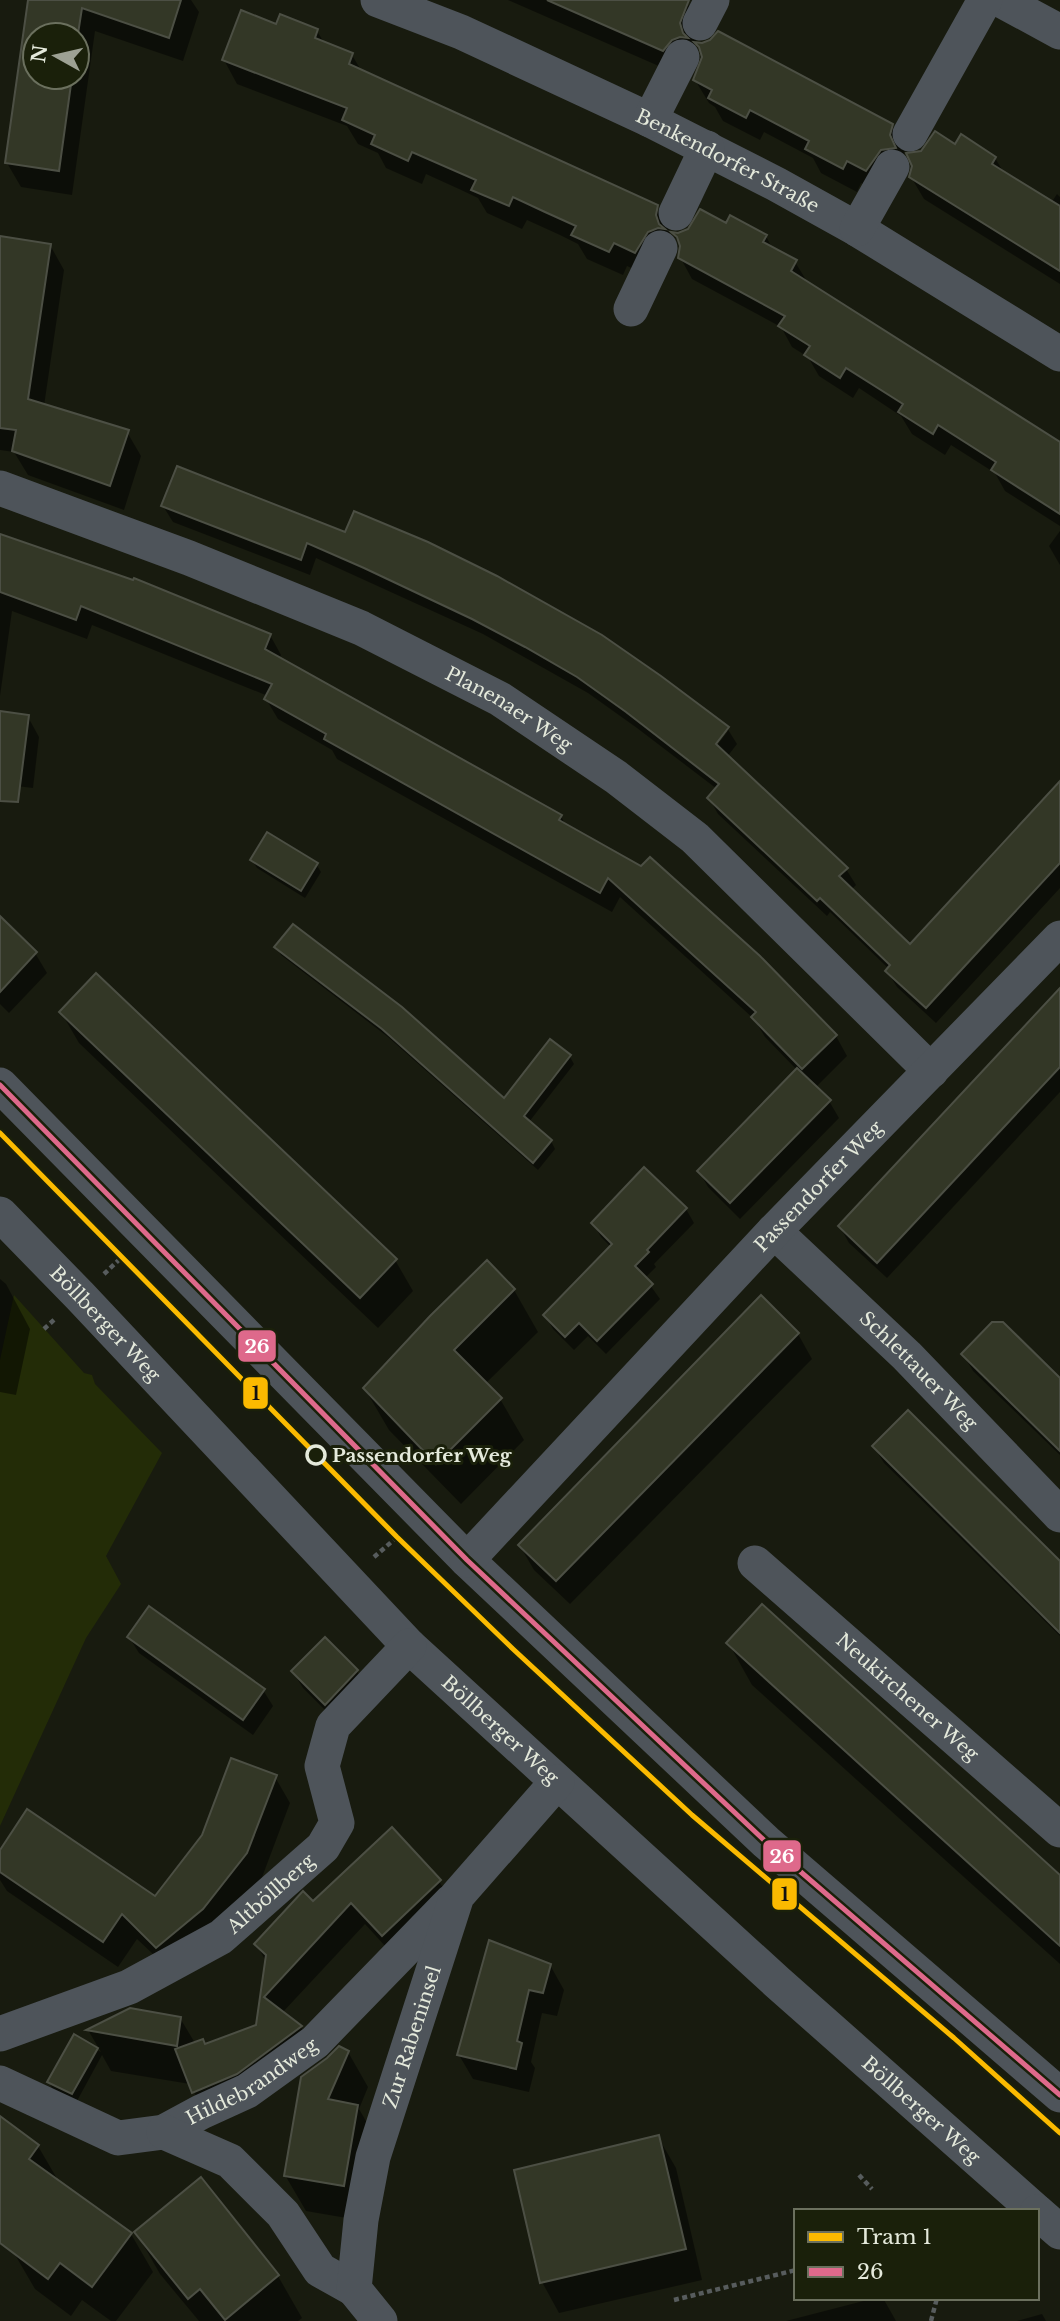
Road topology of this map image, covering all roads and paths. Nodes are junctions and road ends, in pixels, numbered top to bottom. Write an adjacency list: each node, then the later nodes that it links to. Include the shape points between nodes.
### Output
1 (378, 0): 6 (street, Benkendorfer Straße, via 461,32)
2 (985, 0): 7 (street)
3 (1001, 0): 4 (street)
4 (1060, 32)
5 (682, 57): 6 (street)
6 (650, 120): 8 (street, Benkendorfer Straße)
7 (910, 134)
8 (706, 148): 10 (street); 11 (street, Benkendorfer Straße)
9 (892, 167): 11 (street)
10 (676, 214)
11 (857, 229): 14 (street, Benkendorfer Straße)
12 (660, 248): 13 (street)
13 (631, 309)
14 (1060, 354)
15 (0, 488): 17 (street, Planenaer Weg, via 361,628 500,699 617,777 695,838)
16 (1060, 938): 17 (street, Passendorfer Weg)
17 (931, 1070): 20 (street, Passendorfer Weg)
18 (0, 1085): 21 (street)
19 (0, 1214): 25 (street, Böllberger Weg)
20 (774, 1231): 22 (street, Schlettauer Weg, via 907,1356); 23 (street, Passendorfer Weg)
21 (422, 1515): 23 (street); 25 (path)
22 (1060, 1515)
23 (467, 1560): 32 (street, via 766,1842)
24 (755, 1563): 28 (street, Neukirchener Weg)
25 (347, 1582): 26 (street, Böllberger Weg)
26 (409, 1646): 27 (street, Böllberger Weg); 30 (street, Altböllberg, via 333,1726 322,1766 337,1823 323,1847 220,1937 129,1987)
27 (557, 1782): 29 (street, Zur Rabeninsel); 36 (street, Böllberger Weg)
28 (1060, 1830)
29 (457, 1896): 33 (street, Hildebrandweg, via 315,2042 247,2091); 40 (street, Zur Rabeninsel, via 373,2157)
30 (0, 2034)
31 (0, 2083): 33 (street, Hildebrandweg, via 118,2138)
32 (1060, 2095)
33 (164, 2132): 40 (street, via 230,2161 284,2214 320,2270)
34 (859, 2175): 35 (path)
35 (872, 2189)
36 (1035, 2209)
37 (1039, 2213): 38 (street, Böllberger Weg)
38 (1060, 2232)
39 (794, 2270): 41 (path)
40 (354, 2289): 44 (street)
41 (674, 2300)
42 (937, 2300): 43 (path)
43 (932, 2320)
44 (380, 2321)

